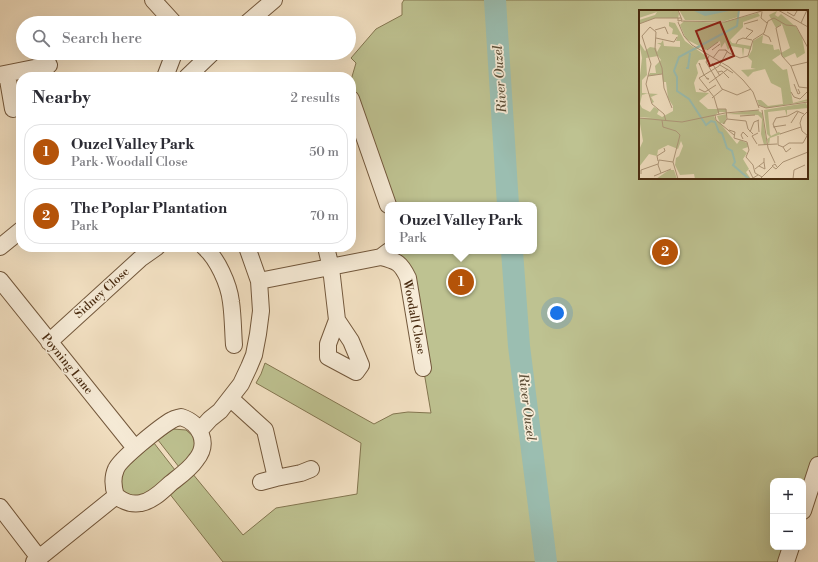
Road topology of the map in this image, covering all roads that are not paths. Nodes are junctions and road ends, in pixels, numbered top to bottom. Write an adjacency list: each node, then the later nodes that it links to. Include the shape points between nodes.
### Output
1 (153, 0): 3 (street)
2 (274, 0): 4 (street)
3 (167, 16)
4 (255, 16)
5 (171, 60): 9 (street)
6 (202, 60): 10 (street)
7 (204, 60): 11 (street)
8 (49, 65): 12 (street)
9 (167, 72)
10 (191, 72)
11 (198, 72)
12 (3, 74): 13 (street)
13 (13, 109)
14 (356, 113): 15 (street)
15 (387, 202)
16 (16, 234): 17 (street)
17 (0, 247)
18 (150, 252): 27 (street, Sidney Close)
19 (210, 252): 28 (street, via 223,274 231,300)
20 (249, 252): 25 (street)
21 (327, 252): 23 (street)
22 (385, 254): 23 (street, Woodall Close); 29 (street, Woodall Close, via 403,268 408,278)
23 (331, 268): 25 (street, Woodall Close); 26 (street)
24 (0, 280): 27 (street, Poyning Lane)
25 (259, 281): 30 (street, via 261,310 254,354 241,384)
26 (337, 320)
27 (49, 342): 32 (street, Poyning Lane)
28 (234, 345)
29 (423, 368)
30 (231, 399): 31 (street); 34 (street, via 265,430 268,480)
31 (200, 430): 32 (street, via 189,420 181,417 173,419); 35 (street, via 202,450 197,459 147,502 132,504)
32 (136, 448): 35 (street, via 116,467 113,482)
33 (818, 465): 36 (street)
34 (311, 469)
35 (116, 496): 39 (street)
36 (806, 502)
37 (0, 507): 39 (street)
38 (790, 550): 40 (street)
39 (37, 560)
40 (786, 562)

